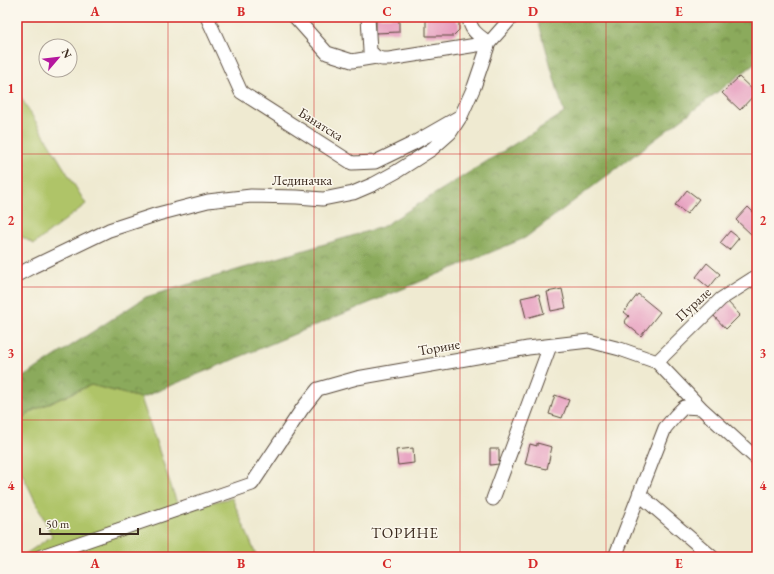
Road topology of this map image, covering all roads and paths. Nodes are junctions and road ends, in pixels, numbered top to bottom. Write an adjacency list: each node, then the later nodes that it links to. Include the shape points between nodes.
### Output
1 (207, 17): 8 (street, Банатска, via 240,92 352,163 374,162)
2 (295, 17): 7 (street, via 327,53 352,61)
3 (368, 17): 7 (street, via 370,51)
4 (469, 17): 6 (street, via 474,32)
5 (512, 17): 6 (street, Лединачка)
6 (489, 43): 7 (street, via 389,59); 8 (street, Лединачка)
7 (376, 57)
8 (461, 116): 9 (street, Лединачка, via 450,133 432,150 374,184 353,193 323,199 251,196 208,201 109,230)
9 (17, 275)
10 (757, 276): 12 (street, Пурале, via 721,299)
11 (550, 346): 12 (street, Торине, via 589,341 620,348); 16 (street); 17 (street, Торине, via 372,376 318,388 252,484)
12 (657, 362): 13 (street, Торине)
13 (701, 408): 14 (street); 15 (street, via 684,407 665,428)
14 (757, 459)
15 (639, 494): 18 (street); 19 (street)
16 (493, 499)
17 (39, 557)
18 (615, 557)
19 (712, 557)

